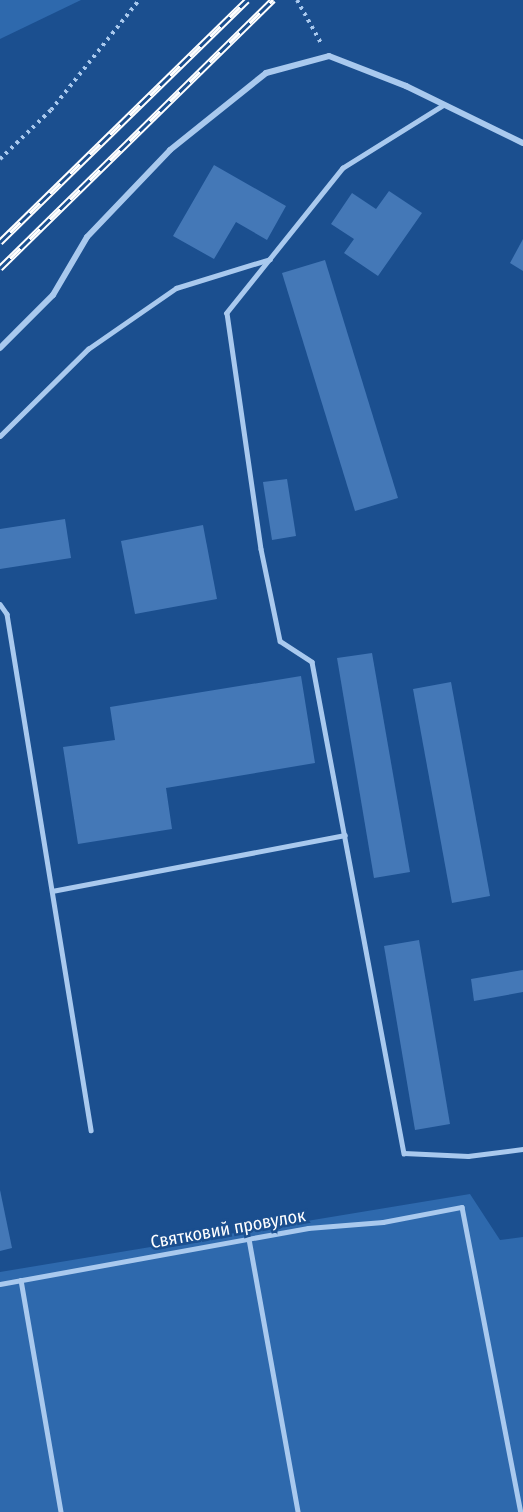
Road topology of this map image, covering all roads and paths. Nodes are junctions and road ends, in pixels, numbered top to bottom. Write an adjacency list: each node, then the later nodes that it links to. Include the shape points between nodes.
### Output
1 (140, 0): 6 (path, via 51,110)
2 (297, 0): 3 (path)
3 (329, 56): 4 (street); 8 (street, via 266,73 170,150 87,237 53,294)
4 (444, 105): 5 (street); 7 (lane, via 343,168)
5 (523, 143)
6 (0, 159)
7 (270, 259): 9 (lane, via 176,288 88,349); 11 (lane, via 227,313 261,549 280,641 312,662)
8 (0, 348)
9 (0, 436)
10 (0, 604): 12 (lane, via 7,614)
11 (345, 835): 12 (lane); 14 (lane, via 404,1154 468,1156)
12 (52, 891): 13 (lane)
13 (91, 1130)
14 (523, 1149)
15 (249, 1239): 16 (lane, Святковий провулок); 19 (lane); 20 (lane, Святковий провулок, via 462,1207)
16 (21, 1280): 17 (lane, Святковий провулок); 18 (lane)
17 (0, 1284)
18 (61, 1512)
19 (298, 1512)
20 (521, 1512)

